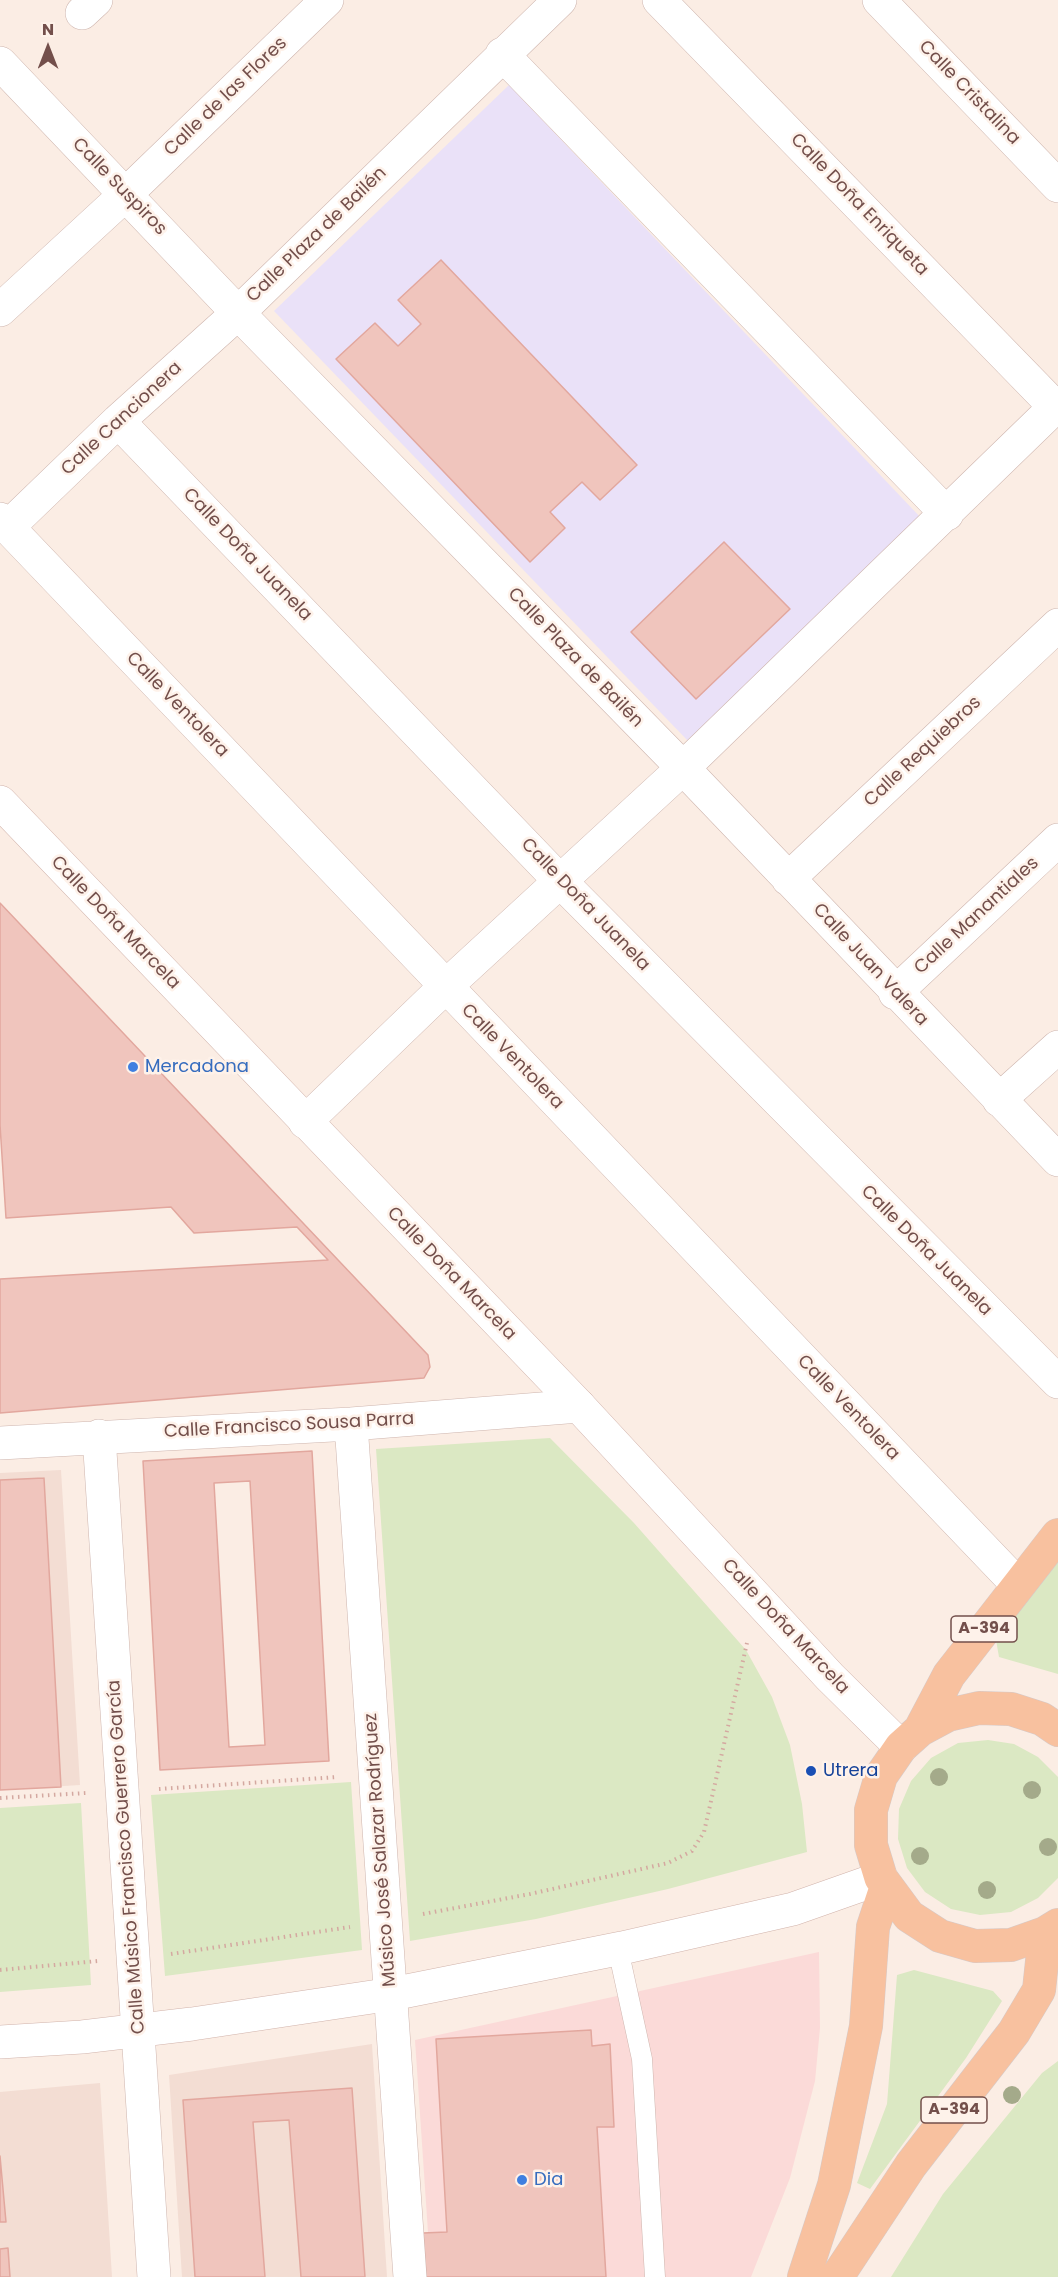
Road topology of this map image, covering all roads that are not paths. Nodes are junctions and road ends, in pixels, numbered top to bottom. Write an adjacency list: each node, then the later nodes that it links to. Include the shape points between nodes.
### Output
1 (327, 0): 8 (street, Calle de las Flores)
2 (560, 0): 5 (street, Calle Plaza de Bailén)
3 (659, 0): 11 (street, Calle Doña Enriqueta)
4 (879, 0): 7 (street, Calle Cristalina)
5 (502, 54): 10 (street, Calle Plaza de Bailén); 13 (street)
6 (0, 63): 8 (street, Calle Suspiros)
7 (1058, 186)
8 (126, 194): 9 (street, Calle de las Flores); 10 (street, Calle Suspiros)
9 (0, 310)
10 (238, 313): 12 (street, Calle Cancionera); 16 (street, Calle Plaza de Bailén)
11 (1057, 409): 13 (street)
12 (118, 421): 14 (street, Calle Cancionera); 20 (street, Calle Doña Juanela)
13 (947, 513): 16 (street)
14 (4, 523): 21 (street, Calle Ventolera)
15 (1058, 625): 19 (street, Calle Requiebros)
16 (683, 768): 19 (street, Calle Juan Valera); 20 (street)
17 (0, 802): 25 (street, Calle Doña Marcela)
18 (1058, 840): 22 (street, Calle Manantiales)
19 (788, 879): 22 (street, Calle Juan Valera)
20 (560, 880): 21 (street); 27 (street, Calle Doña Juanela)
21 (445, 987): 25 (street); 33 (street, Calle Ventolera)
22 (895, 993): 24 (street, Calle Juan Valera)
23 (1058, 1047): 24 (street)
24 (999, 1100): 26 (street, Calle Juan Valera)
25 (304, 1122): 28 (street, Calle Doña Marcela)
26 (1058, 1160)
27 (1058, 1382)
28 (579, 1406): 29 (street, Calle Francisco Sousa Parra); 35 (street, Calle Doña Marcela, via 830,1677)
29 (351, 1424): 30 (street, Calle Francisco Sousa Parra); 39 (street, Músico José Salazar Rodríguez)
30 (99, 1436): 31 (street, Calle Francisco Sousa Parra); 40 (street, Calle Músico Francisco Guerrero García)
31 (0, 1443)
32 (1058, 1535): 33 (main road, A-394)
33 (1018, 1585): 35 (main road, A-394, via 949,1675)
34 (1058, 1730): 35 (main road, A-394, via 1042,1719 1011,1709 979,1708 948,1715)
35 (910, 1738): 36 (main road, A-394, via 881,1776 871,1810 871,1845)
36 (884, 1883): 37 (main road, A-394, via 909,1916 940,1936 975,1946 1011,1945); 38 (street, via 793,1909); 45 (main road, via 873,1927 866,2026 834,2185)
37 (1052, 1929): 46 (main road, A-394, via 1039,1990 1014,2032 911,2164)
38 (618, 1949): 39 (street); 44 (lane, via 642,2059)
39 (392, 1994): 40 (street); 43 (street, Músico José Salazar Rodríguez)
40 (138, 2030): 41 (street); 42 (street, Calle Músico Francisco Guerrero García)
41 (0, 2042)
42 (154, 2277)
43 (410, 2277)
44 (655, 2277)
45 (804, 2277)
46 (837, 2277)

